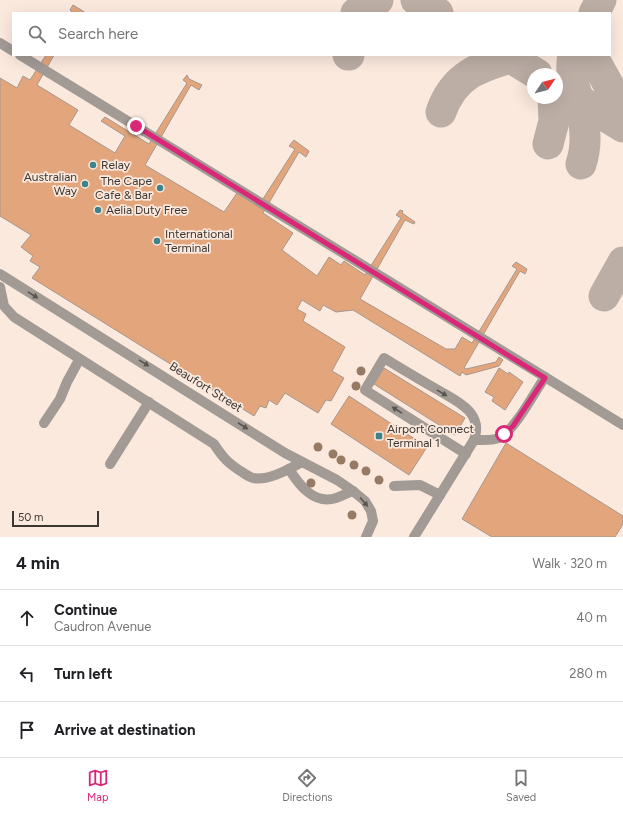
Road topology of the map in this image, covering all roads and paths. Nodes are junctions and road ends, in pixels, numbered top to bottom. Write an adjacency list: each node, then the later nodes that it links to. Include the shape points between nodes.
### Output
1 (0, 43): 2 (street)
2 (12, 50)
3 (22, 56): 7 (street)
4 (0, 274): 13 (street, Beaufort Street, one-way to 13)
5 (0, 287): 6 (street, via 4,306 14,317)
6 (79, 360): 8 (street); 9 (street)
7 (545, 378): 10 (street); 11 (street, via 513,426 504,434 494,439)
8 (149, 402): 14 (street); 15 (street, via 214,444 228,464 252,478 266,477)
9 (44, 423)
10 (623, 425)
11 (474, 440): 12 (street); 12 (street, one-way to 11, via 365,390 384,358 468,411 475,420 477,432)
12 (466, 454): 18 (street)
13 (302, 462): 15 (street); 17 (street, Beaufort Street)
14 (110, 464)
15 (289, 469): 17 (street, via 298,483 321,499 334,499)
16 (394, 486): 18 (street, via 420,485)
17 (353, 491): 19 (street, Beaufort Street, one-way to 19, via 365,501 371,511 373,521)
18 (440, 496): 20 (street)
19 (366, 537)
20 (414, 537)

